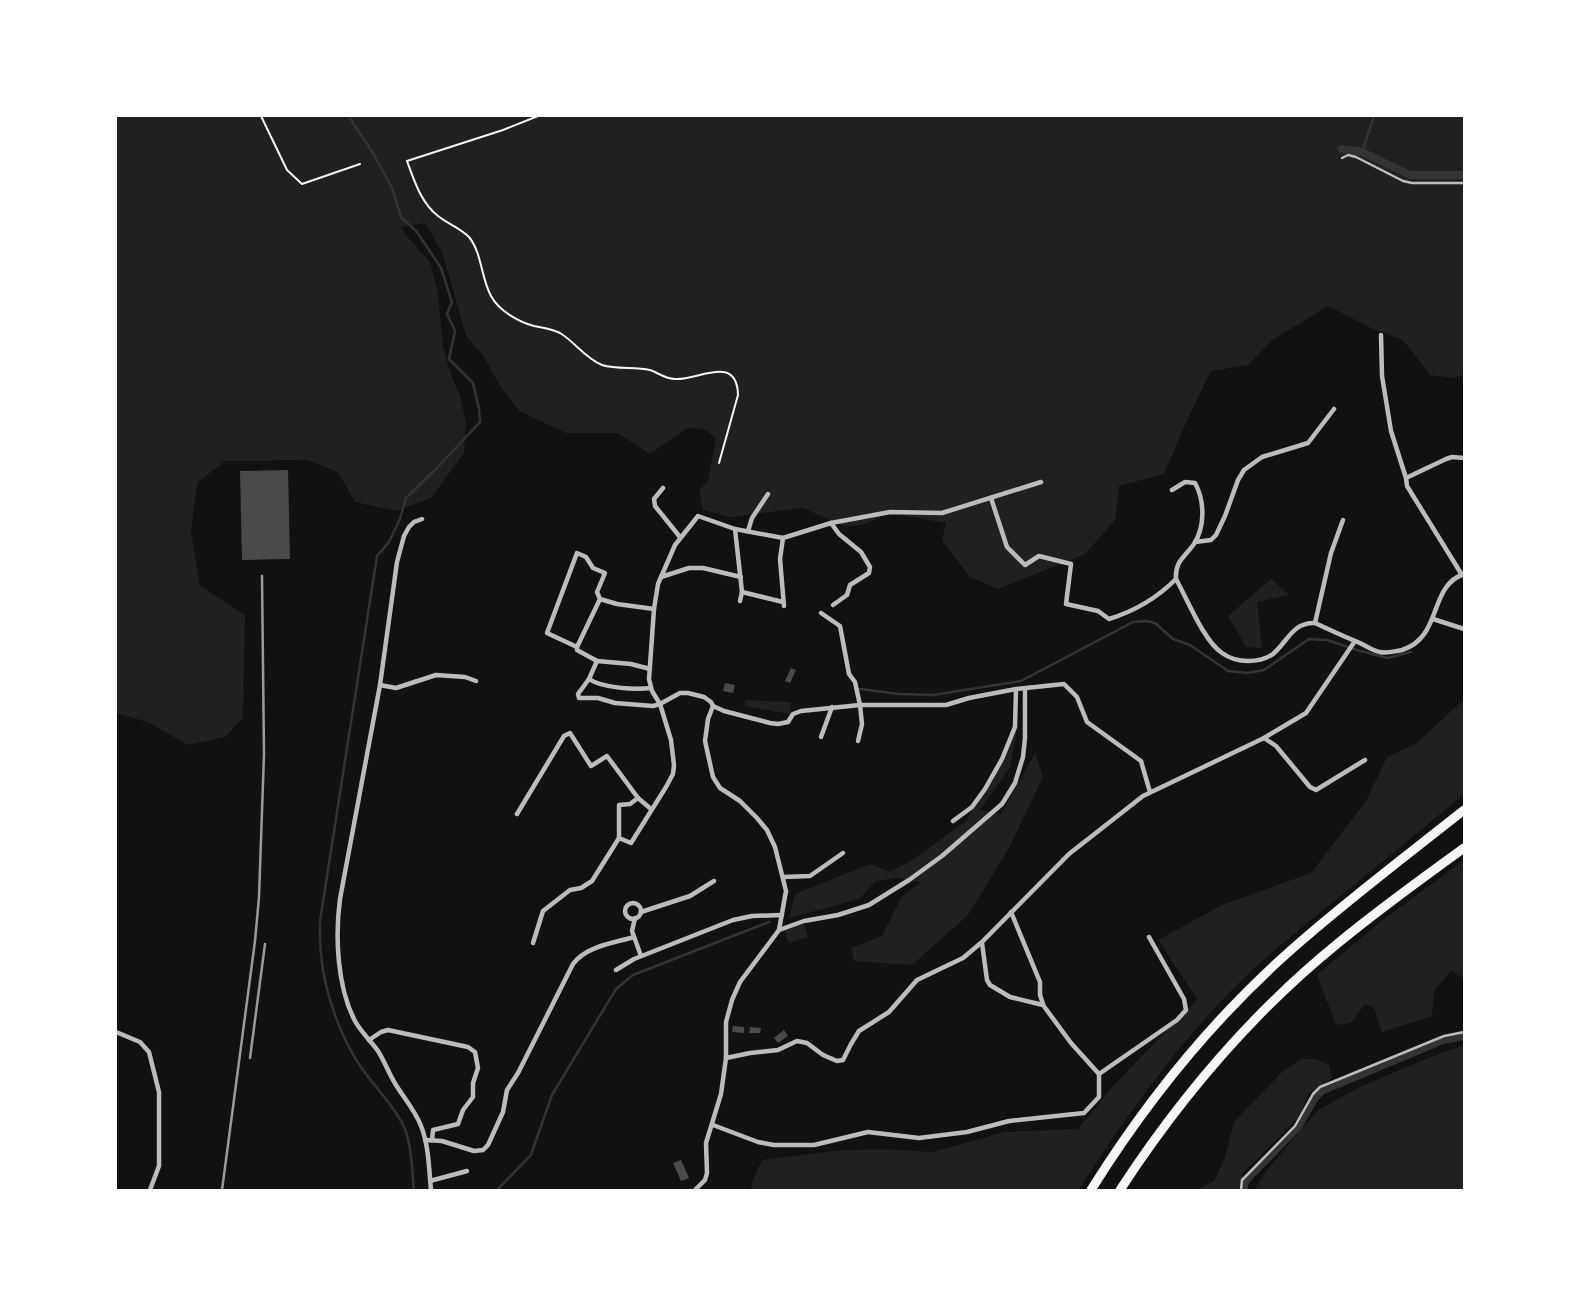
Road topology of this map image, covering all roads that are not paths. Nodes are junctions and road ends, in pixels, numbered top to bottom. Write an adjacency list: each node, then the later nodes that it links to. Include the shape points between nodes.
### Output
1 (1342, 158): 2 (lane, via 1361,159 1412,183)
2 (1465, 183)
3 (1381, 335): 6 (street, via 1391,431)
4 (1334, 410): 19 (street, via 1308,443 1262,457 1244,470 1216,535)
5 (1465, 458): 6 (street, via 1446,459)
6 (1406, 478): 20 (street)
7 (1041, 482): 11 (street)
8 (663, 488): 17 (street, via 654,499 655,506)
9 (1172, 490): 19 (street, via 1185,482 1197,486 1203,507)
10 (768, 494): 16 (street)
11 (991, 498): 14 (street, via 942,513 890,512); 23 (street, via 1007,547 1025,565 1039,556 1071,564 1066,604 1098,611 1109,620 1140,607)
12 (422, 519): 39 (street, via 409,527 398,554)
13 (1343, 520): 31 (street)
14 (831, 523): 18 (street); 27 (street, via 870,567)
15 (735, 529): 16 (street); 17 (street, via 698,516); 22 (street)
16 (748, 531): 18 (street)
17 (680, 537): 21 (street)
18 (783, 538): 24 (street, via 784,604)
19 (1195, 542): 23 (street, via 1180,561)
20 (1463, 575): 30 (street, via 1443,590)
21 (661, 577): 22 (street, via 702,568); 28 (street)
22 (741, 578): 24 (street)
23 (1176, 579): 31 (street, via 1208,637 1222,653 1240,661 1272,655 1298,626)
24 (742, 592): 26 (street)
25 (600, 598): 28 (street); 34 (street); 34 (street, via 597,593 605,573 577,553 547,633)
26 (740, 601)
27 (833, 605)
28 (654, 610): 36 (street)
29 (821, 613): 44 (street, via 840,626)
30 (1433, 619): 32 (street); 33 (street, via 1411,647 1380,653)
31 (1315, 623): 33 (street)
32 (1465, 629)
33 (1354, 643): 48 (street, via 1306,713)
34 (577, 647): 35 (street)
35 (597, 661): 36 (street); 37 (street)
36 (650, 670): 40 (street)
37 (589, 679): 40 (street); 43 (street, via 579,698)
38 (476, 681): 39 (street, via 436,676 396,688)
39 (380, 685): 76 (street, via 336,933 351,1013)
40 (650, 688): 43 (street)
41 (1016, 689): 42 (street); 44 (street, via 946,705); 56 (street, via 1015,727 1002,759 972,807)
42 (1025, 689): 51 (street, via 1064,684 1077,697 1087,722 1141,761); 66 (street, via 1024,757 1002,804 942,856 869,905)
43 (660, 704): 45 (street, via 684,692 704,697); 53 (street, via 674,765 671,779)
44 (860, 705): 46 (street); 49 (street)
45 (713, 706): 46 (street, via 778,724 788,722 797,712); 60 (street, via 705,741 715,780 764,825)
46 (832, 707): 47 (street)
47 (821, 737)
48 (1264, 738): 50 (street, via 1316,790); 51 (street)
49 (858, 741)
50 (1365, 760)
51 (1150, 792): 63 (street, via 1069,855)
52 (638, 798): 53 (street); 55 (street, via 607,756 591,766 570,733); 57 (street, via 618,805)
53 (651, 809): 57 (street, via 631,842)
54 (1465, 810): 87 (highway, via 1290,951 1240,1000 1157,1095)
55 (517, 814)
56 (953, 821)
57 (619, 838): 70 (street, via 592,881 570,890 544,911)
58 (1465, 848): 88 (highway, via 1336,944 1260,1014 1179,1106)
59 (844, 853): 60 (street, via 810,876)
60 (783, 877): 64 (street)
61 (714, 881): 62 (street, via 690,897)
62 (641, 912): 65 (street); 65 (street, via 637,903 628,905 626,915)
63 (1012, 912): 69 (street); 73 (street, via 1040,982)
64 (782, 915): 66 (street); 71 (street, via 733,920)
65 (635, 918): 67 (street)
66 (779, 930): 77 (street, via 735,992 726,1022)
67 (634, 937): 71 (street); 81 (street, via 577,958 507,1090 503,1112 486,1148 479,1152)
68 (1149, 937): 78 (street, via 1186,1010)
69 (982, 942): 73 (street, via 990,985 1010,997); 77 (street, via 959,960 917,979 890,1013 859,1031 841,1061 797,1041 778,1050)
70 (533, 943)
71 (641, 956): 72 (street)
72 (616, 970)
73 (1043, 1005): 78 (street)
74 (116, 1032): 84 (street, via 140,1042 149,1052 159,1092 159,1166)
75 (1465, 1032): 89 (lane, via 1444,1036 1320,1087 1295,1126 1242,1180)
76 (369, 1040): 80 (street, via 420,1122); 81 (street, via 388,1030 475,1052 478,1068 473,1097 458,1124 433,1130)
77 (726, 1058): 79 (street)
78 (1099, 1074): 79 (street, via 1099,1097 1084,1112 1009,1121 967,1132 919,1138 868,1132 814,1145 774,1145)
79 (713, 1125): 86 (street, via 706,1143 707,1173)
80 (425, 1140): 81 (street); 83 (street)
81 (432, 1140)
82 (467, 1171): 83 (street)
83 (430, 1181): 85 (street)
84 (150, 1191)
85 (431, 1191)
86 (695, 1191)
87 (1091, 1191)
88 (1120, 1191)
89 (1241, 1191)

